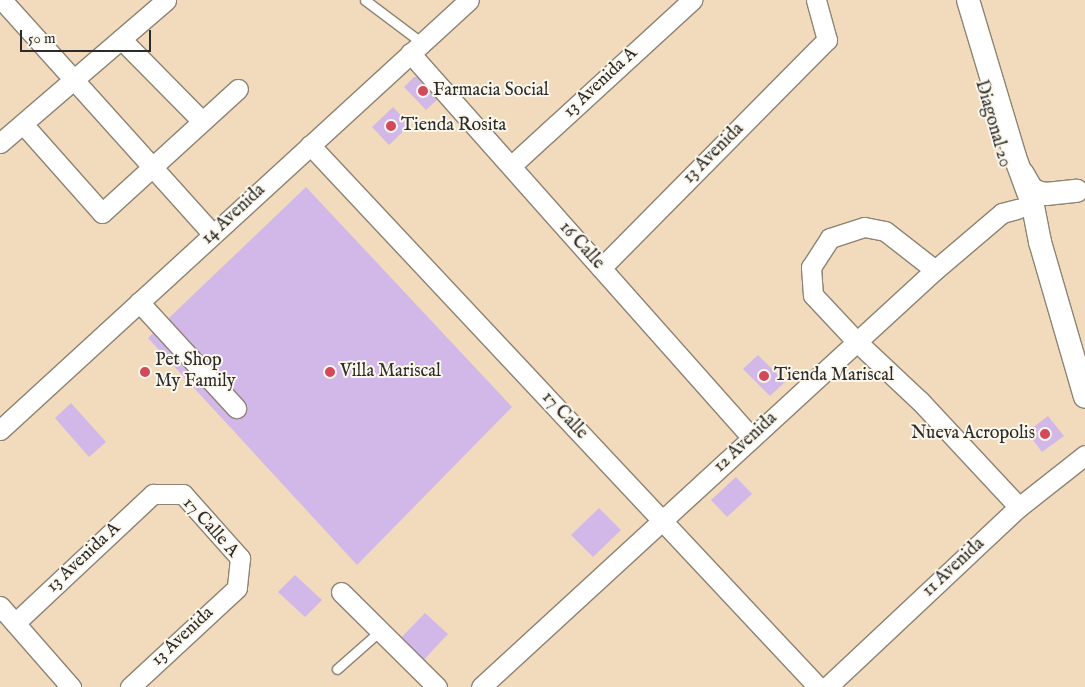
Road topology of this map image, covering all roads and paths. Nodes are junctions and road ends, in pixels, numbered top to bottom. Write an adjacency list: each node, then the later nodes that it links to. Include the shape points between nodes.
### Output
1 (2, 0): 11 (street)
2 (166, 0): 9 (street)
3 (365, 0): 10 (lane)
4 (469, 0): 10 (street, 14 Avenida)
5 (692, 0): 19 (street, 13 Avenida A)
6 (816, 0): 23 (street, 13 Avenida, via 828,40)
7 (956, 0): 21 (street, Diagonal 20)
8 (968, 0): 17 (street, Diagonal 20)
9 (122, 39): 11 (street); 13 (street)
10 (416, 48): 16 (street, 14 Avenida); 19 (street, 16 Calle)
11 (75, 79): 14 (street); 18 (street)
12 (238, 89): 13 (street)
13 (201, 120): 18 (street)
14 (23, 124): 15 (street); 18 (street, via 102,213)
15 (0, 143)
16 (310, 145): 22 (street, 14 Avenida); 34 (street, 17 Calle)
17 (1015, 158): 20 (street, via 1031,188 1037,192); 21 (street, Diagonal 20)
18 (152, 165): 22 (street)
19 (511, 166): 23 (street, 16 Calle)
20 (1081, 190): 21 (street, 12 Avenida)
21 (1025, 208): 24 (street, 12 Avenida, via 1002,213); 27 (street, Diagonal 20, via 1040,242)
22 (213, 234): 25 (street, 14 Avenida)
23 (601, 268): 30 (street, 16 Calle)
24 (935, 270): 26 (street, 12 Avenida); 26 (street, via 885,231 864,228 830,238 811,267 813,295)
25 (139, 302): 28 (street); 29 (street, 14 Avenida)
26 (856, 341): 30 (street, 12 Avenida); 33 (street, via 920,401)
27 (1085, 397)
28 (236, 408)
29 (0, 430)
30 (752, 438): 34 (street, 12 Avenida)
31 (1085, 455): 33 (street, 11 Avenida)
32 (153, 494): 35 (street, 17 Calle A, via 184,494 240,558); 38 (street, 13 Avenida A)
33 (1019, 507): 46 (street, 11 Avenida)
34 (662, 520): 44 (street, 12 Avenida); 45 (street, 17 Calle)
35 (237, 588): 42 (street, 13 Avenida)
36 (341, 592): 39 (street)
37 (0, 606): 38 (street)
38 (15, 623): 41 (street)
39 (380, 631): 40 (lane); 43 (street)
40 (337, 668)
41 (71, 687)
42 (130, 687)
43 (437, 687)
44 (481, 687)
45 (818, 687)
46 (827, 687)

